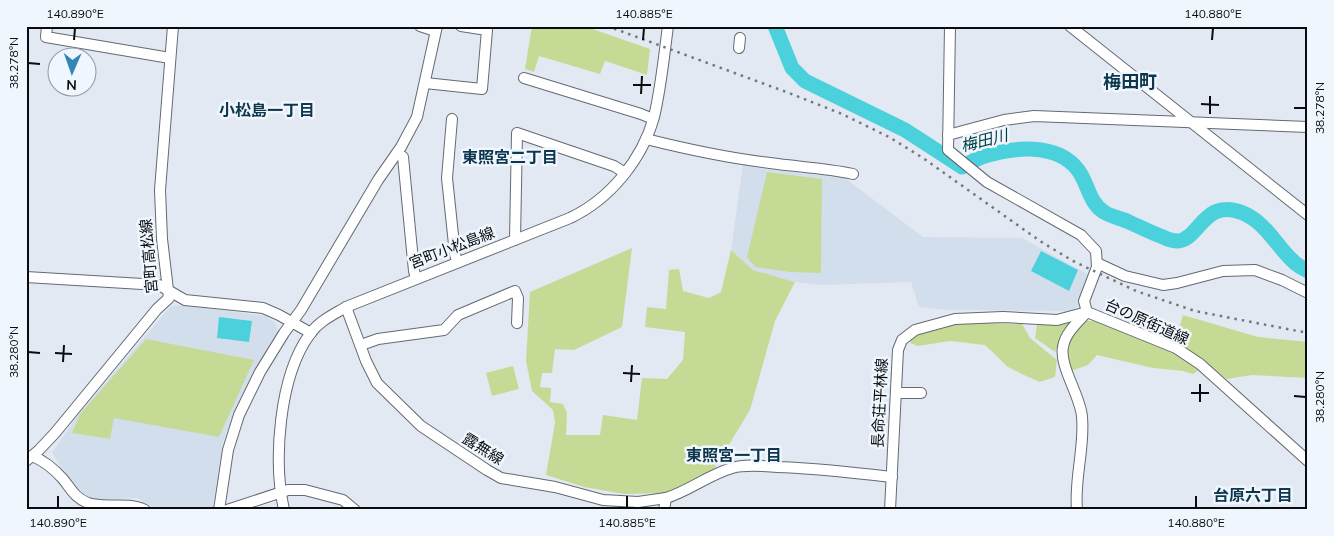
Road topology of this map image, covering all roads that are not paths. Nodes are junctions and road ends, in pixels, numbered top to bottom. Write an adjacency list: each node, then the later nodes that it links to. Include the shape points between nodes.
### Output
1 (47, 26): 9 (street, via 46,37)
2 (173, 26): 9 (street, 宮町高松線)
3 (420, 26): 8 (street)
4 (461, 26): 11 (street, via 488,30 482,89)
5 (668, 26): 13 (street, 宮町小松島線)
6 (950, 26): 16 (street)
7 (1070, 26): 14 (street)
8 (436, 28): 11 (street)
9 (170, 58): 27 (street, 宮町高松線, via 160,190)
10 (524, 78): 13 (street)
11 (425, 83): 18 (street, via 417,116)
12 (452, 119): 23 (street, via 447,178)
13 (653, 119): 17 (street, 宮町小松島線)
14 (1189, 122): 15 (street); 16 (street, via 1034,116 1004,120); 21 (street)
15 (1308, 127)
16 (948, 135): 24 (street, via 948,150 987,182 1081,235 1096,251)
17 (646, 139): 19 (street, 宮町小松島線); 20 (street, via 770,164)
18 (397, 153): 26 (street, via 404,157); 31 (street)
19 (625, 173): 22 (street, 宮町小松島線, via 606,194 579,213); 22 (street, via 614,166 517,133)
20 (853, 174)
21 (1308, 215)
22 (515, 240): 23 (street, 宮町小松島線)
23 (457, 262): 26 (street, 宮町小松島線)
24 (1097, 263): 28 (street, via 1124,276 1163,285 1223,271 1255,270); 30 (street, 台の原街道線, via 1084,301)
25 (26, 277): 27 (street, via 159,285)
26 (416, 278): 29 (street, 宮町小松島線)
27 (168, 291): 31 (street, via 185,300 264,308); 37 (street, 宮町高松線, via 169,298 55,433)
28 (1308, 293)
29 (346, 307): 33 (street, 宮町小松島線, via 322,321); 34 (street, 露無線)
30 (1087, 312): 35 (street, 長命荘平林線, via 1057,320 955,319 914,330 902,340 898,350); 38 (street, 台の原街道線, via 1176,348 1200,364); 49 (street, via 1068,333 1062,348 1082,416)
31 (292, 322): 33 (street); 43 (street, via 260,372 239,415 228,450)
32 (517, 323): 34 (street, via 518,298 515,291 458,315 444,330 378,339)
33 (311, 333): 40 (street, 宮町小松島線, via 294,366 286,397 279,455)
34 (361, 345): 41 (street, 露無線, via 377,384 421,426 501,478 555,487 613,502)
35 (896, 393): 36 (street); 39 (street, 長命荘平林線)
36 (921, 393)
37 (29, 458): 42 (street, via 48,464 74,496 88,503 126,505)
38 (1308, 461)
39 (892, 477): 41 (street, 露無線, via 813,468 749,466 717,473 682,493); 48 (street, 長命荘平林線)
40 (280, 492): 44 (street); 45 (street, 宮町小松島線); 46 (street, via 305,490 343,500)
41 (666, 498): 47 (street)
42 (145, 510)
43 (220, 510)
44 (227, 510)
45 (284, 510)
46 (355, 510)
47 (664, 510)
48 (890, 510)
49 (1077, 510)

